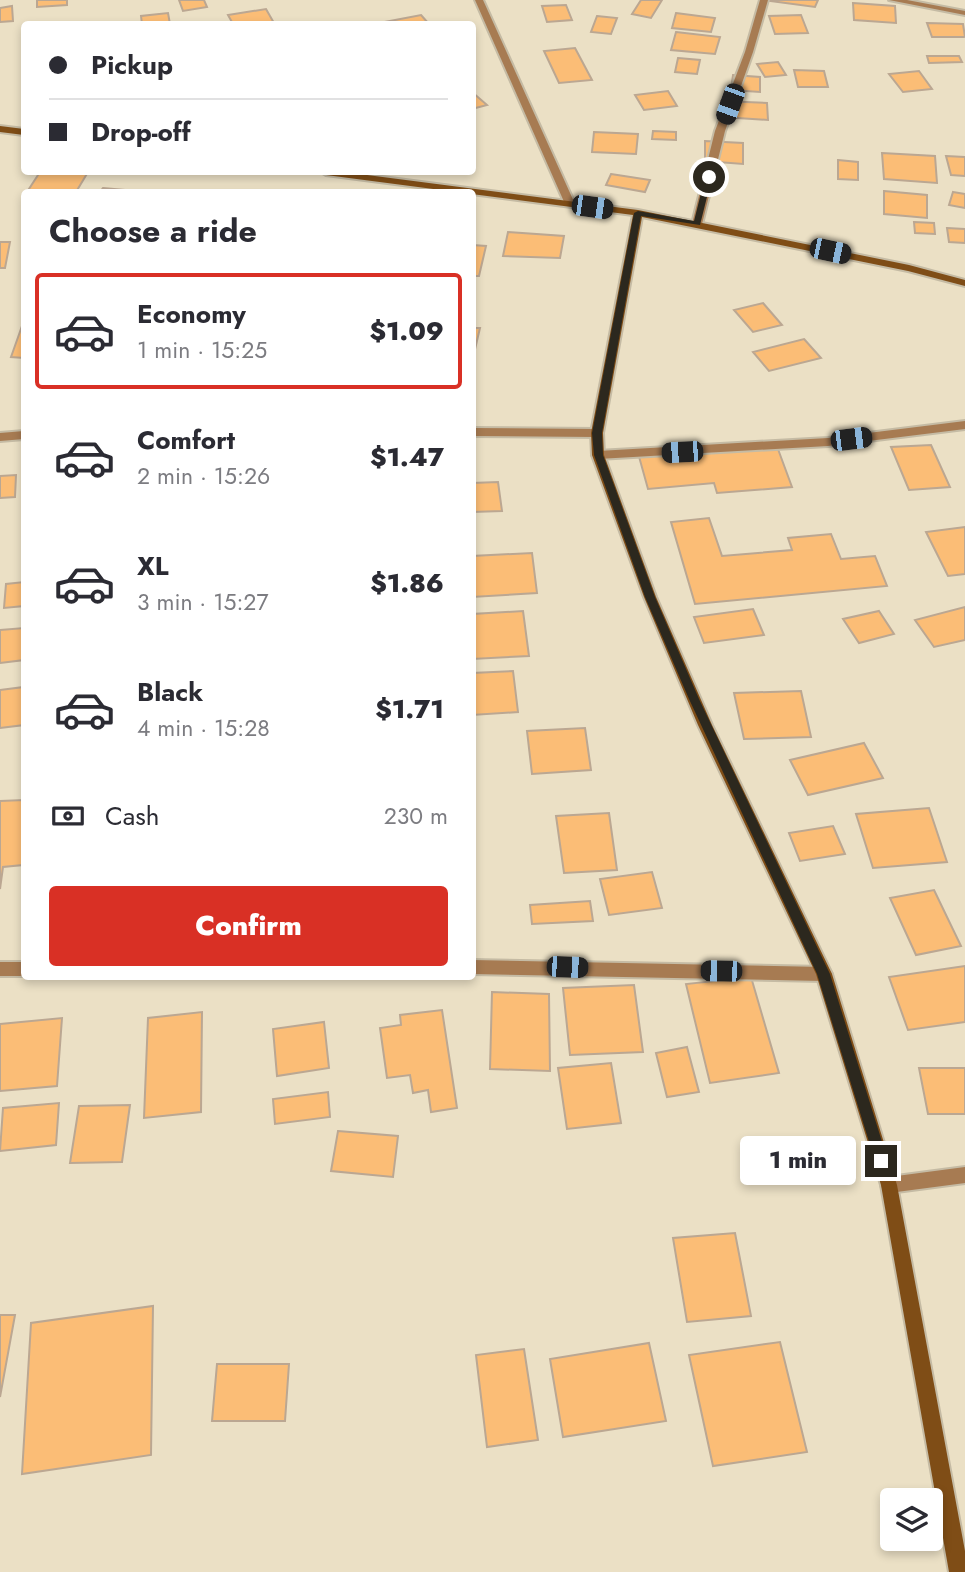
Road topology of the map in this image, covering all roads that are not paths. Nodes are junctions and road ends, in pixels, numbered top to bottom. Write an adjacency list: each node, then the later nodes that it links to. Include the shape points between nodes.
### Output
1 (479, 0): 10 (street)
2 (764, 0): 12 (street, via 720,131)
3 (893, 0): 4 (street)
4 (965, 13)
5 (0, 129): 6 (street)
6 (21, 132)
7 (349, 175): 8 (street)
8 (456, 189)
9 (476, 192): 10 (street)
10 (570, 204): 11 (street)
11 (638, 213): 12 (street); 16 (street)
12 (697, 223): 13 (street)
13 (965, 283)
14 (965, 425): 19 (street, via 828,442)
15 (476, 432): 16 (street)
16 (597, 433): 19 (street)
17 (21, 435): 18 (street)
18 (0, 437)
19 (598, 455): 23 (street, via 650,597 694,699)
20 (476, 967): 23 (street)
21 (0, 969): 22 (street)
22 (21, 969)
23 (824, 974): 25 (street)
24 (965, 1175): 25 (street)
25 (889, 1185): 26 (street)
26 (959, 1572)

